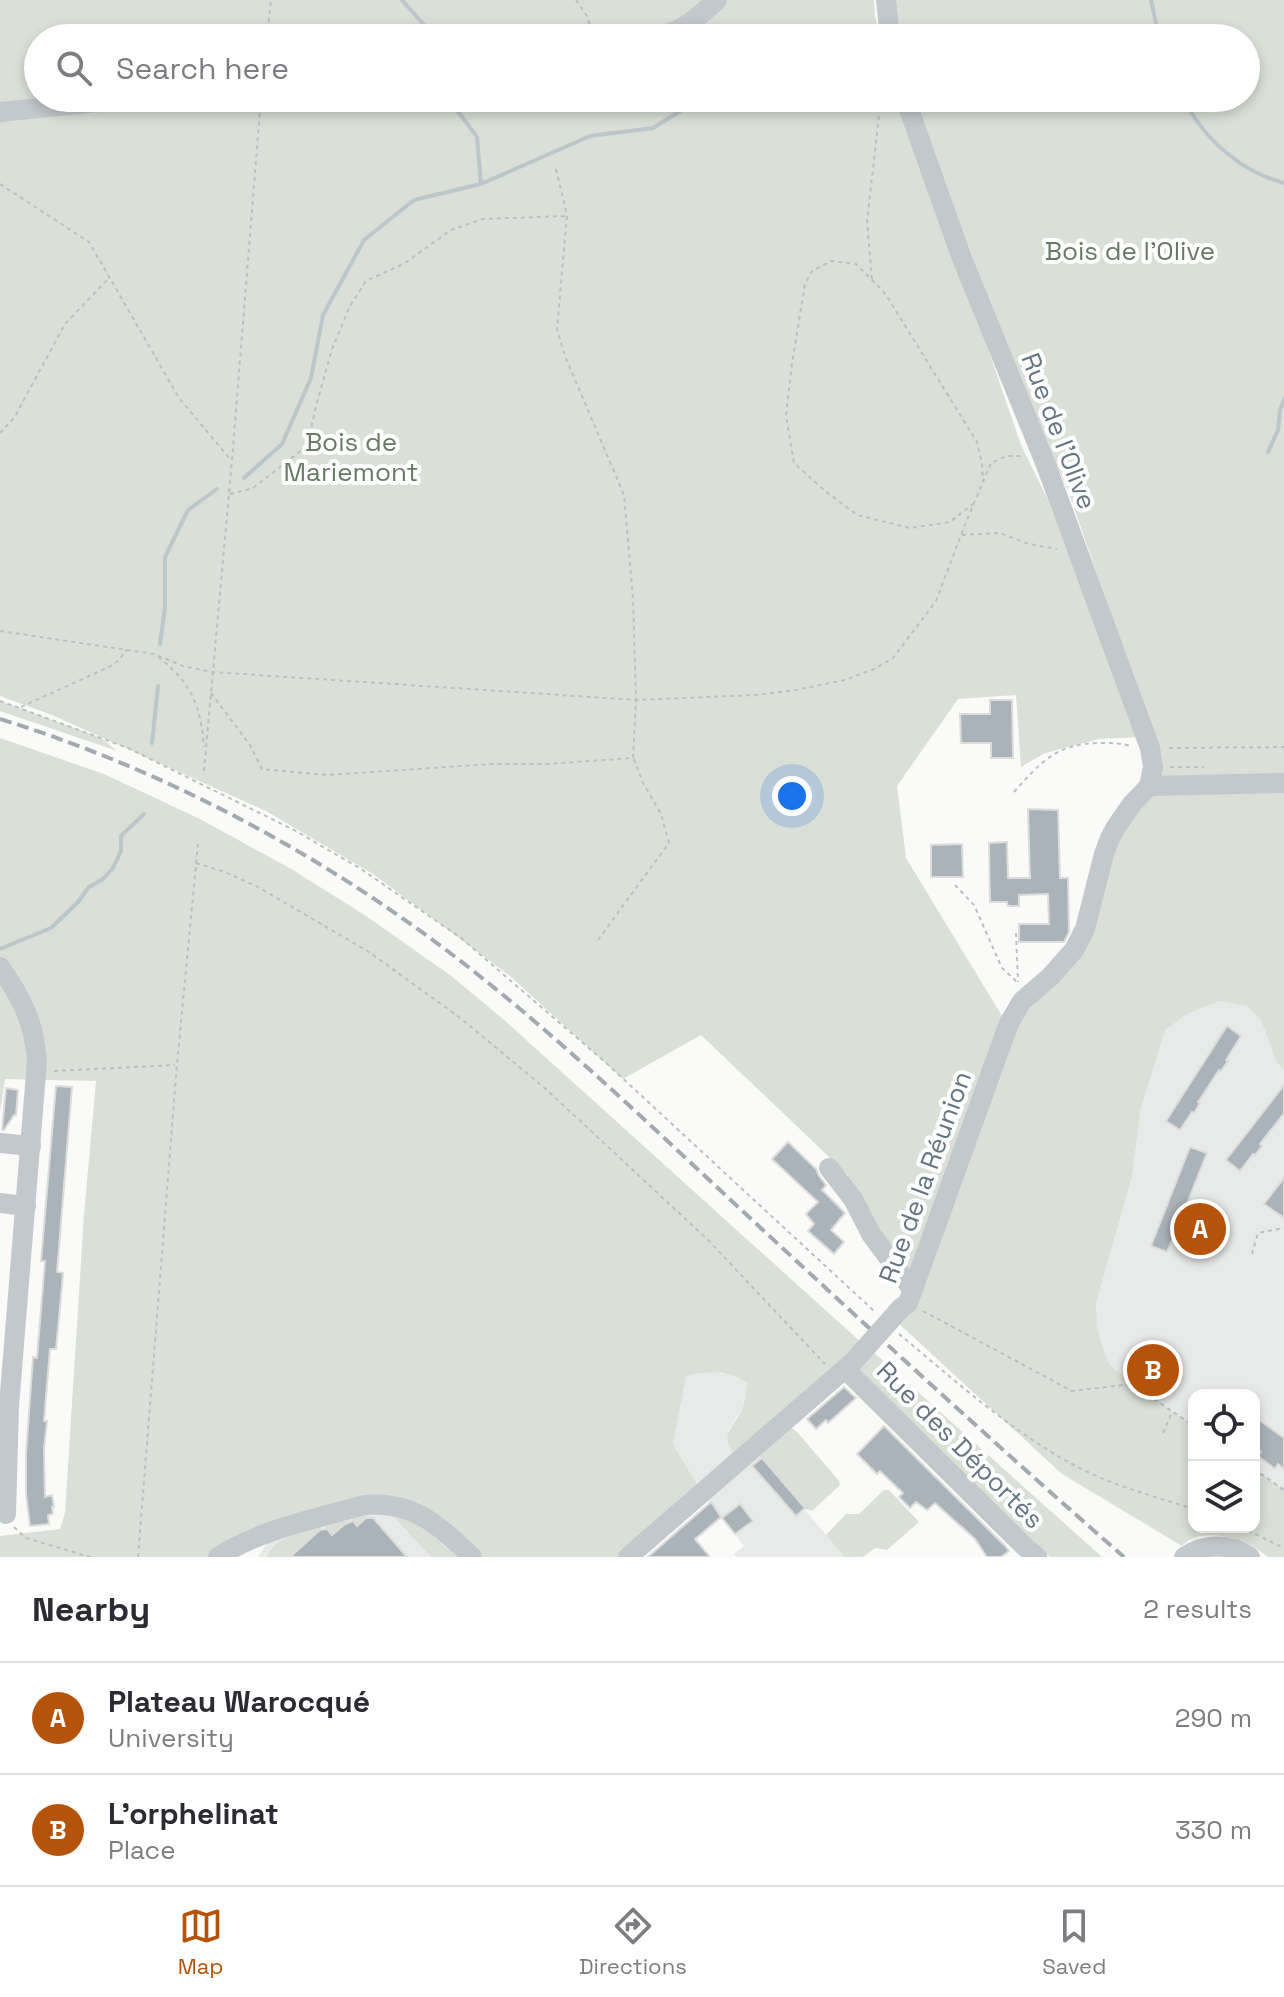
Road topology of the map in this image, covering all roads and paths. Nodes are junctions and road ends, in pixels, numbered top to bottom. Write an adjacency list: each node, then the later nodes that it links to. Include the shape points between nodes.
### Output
1 (271, 0): 5 (path)
2 (576, 0): 6 (path)
3 (717, 0): 7 (street)
4 (886, 0): 8 (street)
5 (268, 24)
6 (590, 24)
7 (689, 24)
8 (889, 24)
9 (24, 110): 10 (street)
10 (0, 112)
11 (260, 112): 20 (path)
12 (879, 112): 18 (path, via 867,222)
13 (910, 112): 21 (street, Rue de l'Olive, via 961,256)
14 (555, 165): 16 (path)
15 (0, 184): 17 (path, via 89,242)
16 (567, 215): 23 (path, via 483,219 451,230 405,263 366,281 332,349 307,446 253,488); 32 (path, via 557,329 624,495)
17 (109, 277): 19 (path, via 65,324 14,418); 20 (path, via 179,398)
18 (872, 280): 22 (path, via 977,442); 24 (path, via 856,264 831,261 812,271 805,284 786,415 794,463 857,515 910,528 950,522)
19 (0, 433)
20 (232, 460): 23 (path)
21 (1046, 465): 22 (path, via 1021,455 1006,456 991,463); 26 (street, Rue de l'Olive)
22 (983, 483): 24 (path)
23 (229, 494): 30 (path)
24 (975, 503): 25 (path)
25 (961, 535): 26 (path, via 1000,533); 32 (path, via 936,601 893,658 874,669 845,680 755,695)
26 (1078, 552): 36 (street, Rue de l'Olive)
27 (0, 631): 28 (path)
28 (128, 649): 29 (path); 34 (path, via 109,667)
29 (154, 654): 30 (path); 37 (path, via 183,681 196,703)
30 (212, 672): 31 (path); 32 (path)
31 (211, 693): 37 (path); 38 (path, via 262,769 327,775)
32 (636, 700): 38 (path)
33 (0, 701): 34 (path)
34 (20, 708): 59 (path, via 128,748 331,850 461,938 605,1062)
35 (1284, 747): 36 (path)
36 (1151, 752): 41 (street, Rue de l'Olive); 42 (path, via 1116,743 1068,746 1037,766)
37 (205, 755): 39 (path)
38 (633, 758): 47 (path, via 669,843)
39 (204, 771)
40 (1284, 783): 41 (street)
41 (1149, 786): 58 (street, Rue de la Réunion, via 1110,838 1085,929 1074,950 1022,1001 1009,1023)
42 (1014, 792)
43 (198, 844): 44 (path)
44 (196, 863): 49 (path); 61 (path, via 247,882 369,952 459,1017 547,1090)
45 (955, 885): 46 (path, via 974,905 1002,968 1018,984)
46 (1016, 933)
47 (598, 940)
48 (0, 967): 50 (street, via 27,1012)
49 (177, 1064): 50 (path); 76 (path)
50 (36, 1071): 52 (street)
51 (0, 1143): 52 (street)
52 (31, 1146): 55 (street)
53 (829, 1168): 58 (street, via 853,1199)
54 (0, 1203): 55 (street)
55 (26, 1206): 62 (street)
56 (1284, 1228): 57 (path, via 1258,1233)
57 (1252, 1254)
58 (907, 1300): 61 (street, Rue de la Réunion, bridge); 63 (path, via 1072,1391 1132,1384)
59 (883, 1319)
60 (894, 1330): 68 (path, via 1038,1443 1116,1484)
61 (846, 1369): 73 (street, Rue des Déportés); 78 (street, Rue de la Réunion)
62 (4, 1406): 69 (street)
63 (1173, 1411): 64 (path); 65 (path)
64 (1188, 1422)
65 (1163, 1433)
66 (1260, 1473): 67 (path)
67 (1284, 1490)
68 (1188, 1507)
69 (6, 1514)
70 (1253, 1533): 72 (path)
71 (26, 1538): 75 (path)
72 (1284, 1548)
73 (1028, 1553)
74 (229, 1554): 77 (street, via 281,1529 379,1504 419,1513)
75 (90, 1557)
76 (138, 1557)
77 (472, 1557)
78 (628, 1557)
79 (1184, 1557): 80 (street, via 1217,1546)
80 (1250, 1557)

